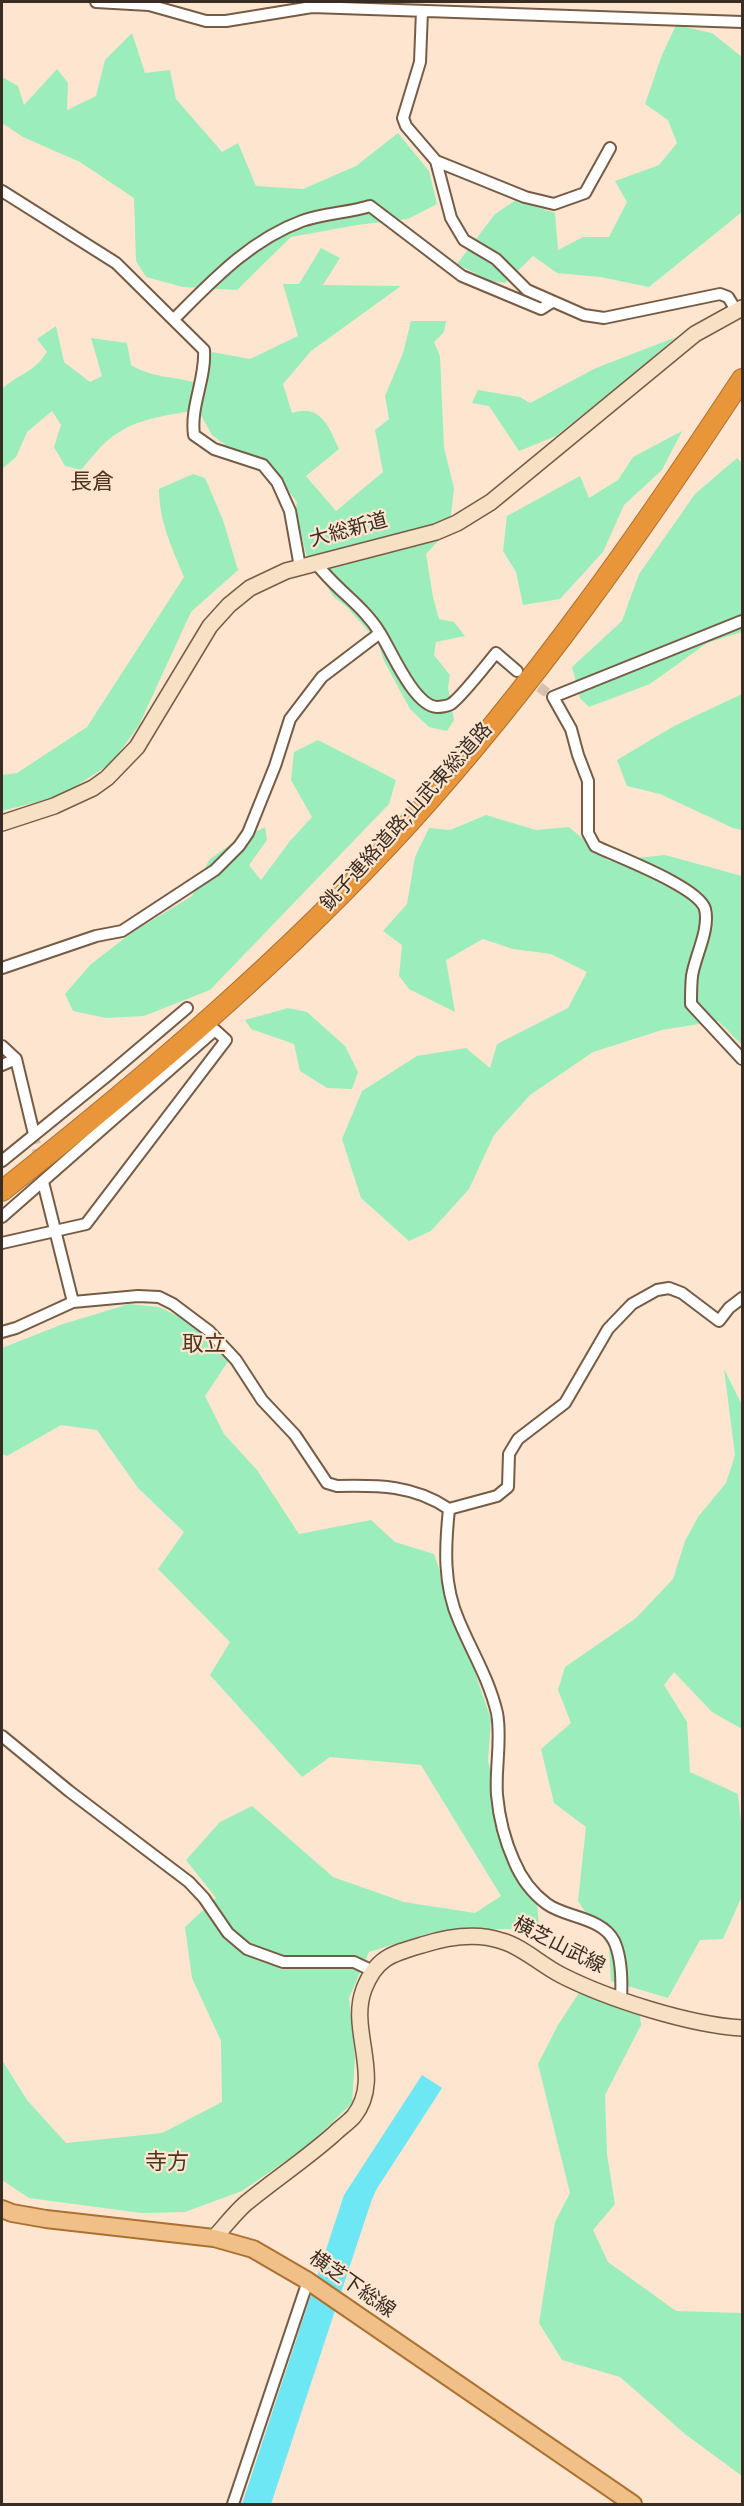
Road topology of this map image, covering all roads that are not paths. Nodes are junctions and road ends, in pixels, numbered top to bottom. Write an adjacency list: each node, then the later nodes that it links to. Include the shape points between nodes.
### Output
1 (96, 2): 2 (street, via 149,5 206,21 312,7)
2 (422, 11): 3 (street); 5 (street, via 420,62 403,118)
3 (742, 22)
4 (610, 148): 5 (street, via 585,194 554,204)
5 (436, 161): 7 (street, via 451,218 464,240 496,259 527,290)
6 (2, 192): 9 (street, via 116,263)
7 (552, 302): 8 (street, via 604,318 720,294); 9 (street, via 541,309 462,276 370,206 303,221 262,241 230,264)
8 (740, 309): 11 (street, 大総新道, via 695,334 491,501 457,523)
9 (174, 319): 12 (street, via 204,350 205,363 192,421 194,435 214,449 262,465 277,482 290,511)
10 (742, 379): 26 (highway, 銚子連絡道路;山武東総道路, via 590,602 538,671 410,822 282,954 223,1008 157,1067)
11 (316, 563): 12 (street, 大総新道); 14 (street, via 328,579 367,613)
12 (300, 567): 16 (street, 大総新道, via 250,588 229,605 210,626 137,747 107,778 54,806)
13 (742, 621): 21 (street, via 553,697 571,729 588,781 588,833 595,846 676,883 698,896 705,909 692,976 691,1004)
14 (380, 633): 15 (street, via 404,677 420,697 436,707 451,704 496,653); 17 (street, via 322,677 290,719 248,833 215,870 122,931)
15 (517, 671)
16 (2, 824)
17 (2, 968)
18 (187, 1008): 23 (street)
19 (2, 1046): 20 (street)
20 (16, 1059): 22 (street); 23 (street)
21 (742, 1059)
22 (2, 1065)
23 (34, 1134): 24 (street)
24 (2, 1161)
25 (43, 1182): 27 (street); 28 (street); 28 (street, via 215,1030 226,1040 86,1224)
26 (2, 1191)
27 (2, 1217)
28 (54, 1233): 29 (street); 31 (street)
29 (2, 1243)
30 (742, 1298): 33 (street, via 719,1321 669,1288 632,1304 608,1329 565,1402 518,1439 509,1454 508,1487 497,1496)
31 (73, 1302): 32 (street); 33 (street, via 138,1296 173,1304 209,1331 236,1360 327,1483 404,1488)
32 (2, 1332)
33 (449, 1509): 36 (street, via 445,1567 458,1619 488,1681 497,1716 497,1796 514,1861 526,1885 548,1905 596,1925 613,1940 622,1970)
34 (2, 1736): 35 (street, via 189,1882 228,1933 248,1949 283,1962 354,1962)
35 (371, 1970): 36 (street, 横芝山武線, via 399,1952 451,1937 474,1936 502,1941 559,1974); 39 (street, via 358,2011 366,2070 365,2095 354,2116 243,2206)
36 (621, 1999): 37 (street, 横芝山武線, via 691,2020)
37 (742, 2028)
38 (2, 2209): 39 (main road, 横芝下総線, via 46,2219)
39 (214, 2238): 40 (main road, 横芝下総線, via 253,2249)
40 (308, 2282): 41 (street); 42 (main road, 横芝下総線)
41 (233, 2505)
42 (633, 2505)

